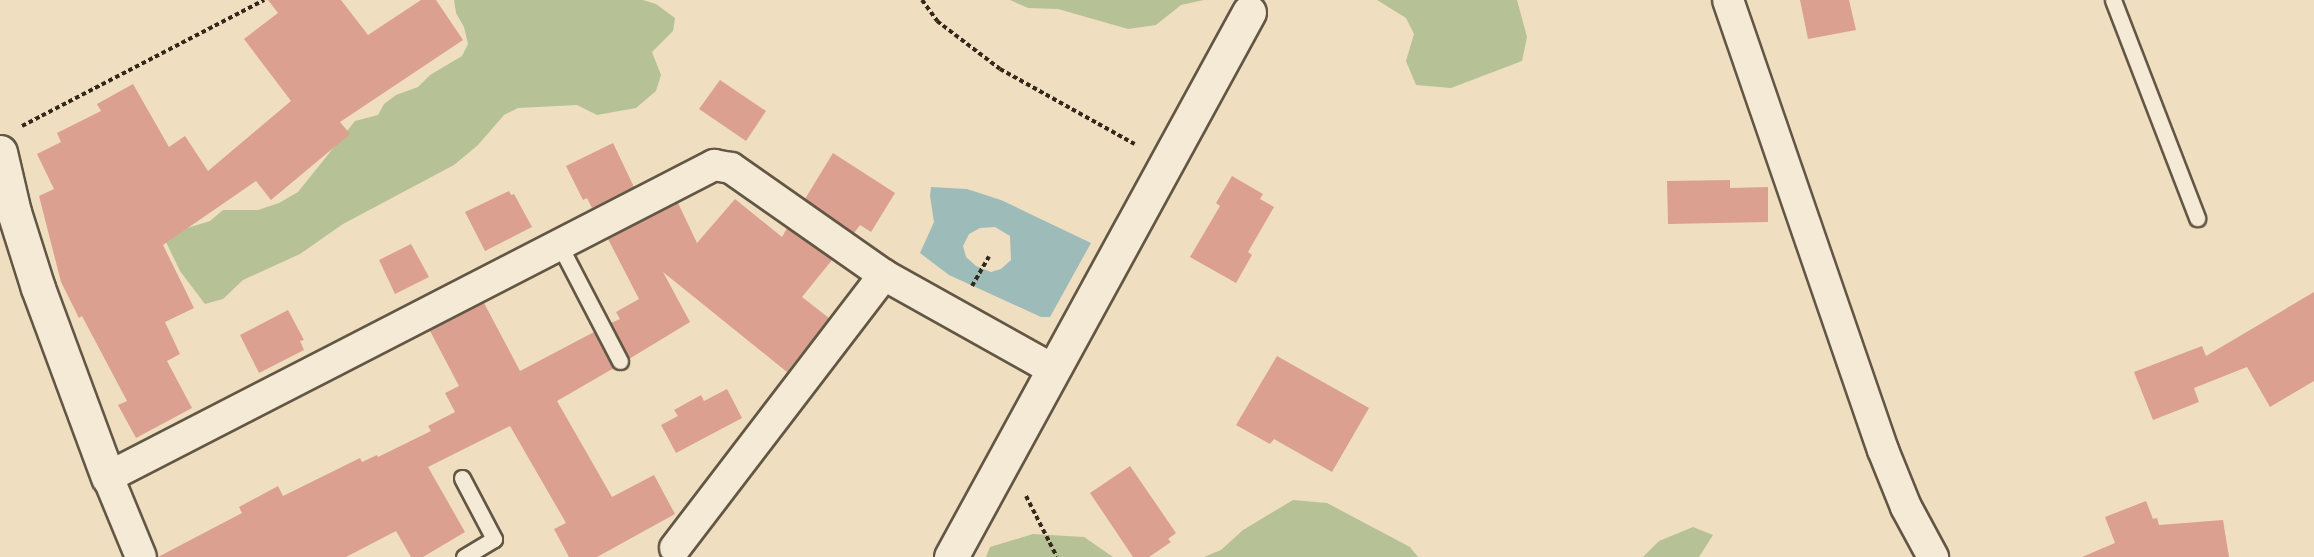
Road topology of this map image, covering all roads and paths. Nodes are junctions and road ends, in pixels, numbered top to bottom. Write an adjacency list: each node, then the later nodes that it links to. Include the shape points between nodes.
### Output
1 (264, 0): 6 (path)
2 (922, 0): 8 (path, via 937,21 1000,69)
3 (1728, 0): 24 (street, via 1883,450 1905,507)
4 (2113, 0): 9 (lane)
5 (1252, 6): 8 (street)
6 (21, 126)
7 (0, 152): 16 (street, via 38,288)
8 (1168, 162): 15 (street)
9 (2197, 218)
10 (559, 244): 12 (street, via 714,165 731,168); 14 (lane); 16 (street)
11 (989, 256): 13 (path)
12 (884, 275): 15 (street); 19 (street)
13 (966, 297)
14 (620, 361)
15 (1054, 370): 22 (street)
16 (108, 477): 20 (street)
17 (462, 478): 21 (lane, via 494,540)
18 (1022, 488): 23 (path)
19 (675, 548)
20 (141, 557)
21 (464, 557)
22 (951, 557)
23 (1057, 557)
24 (1933, 557)

